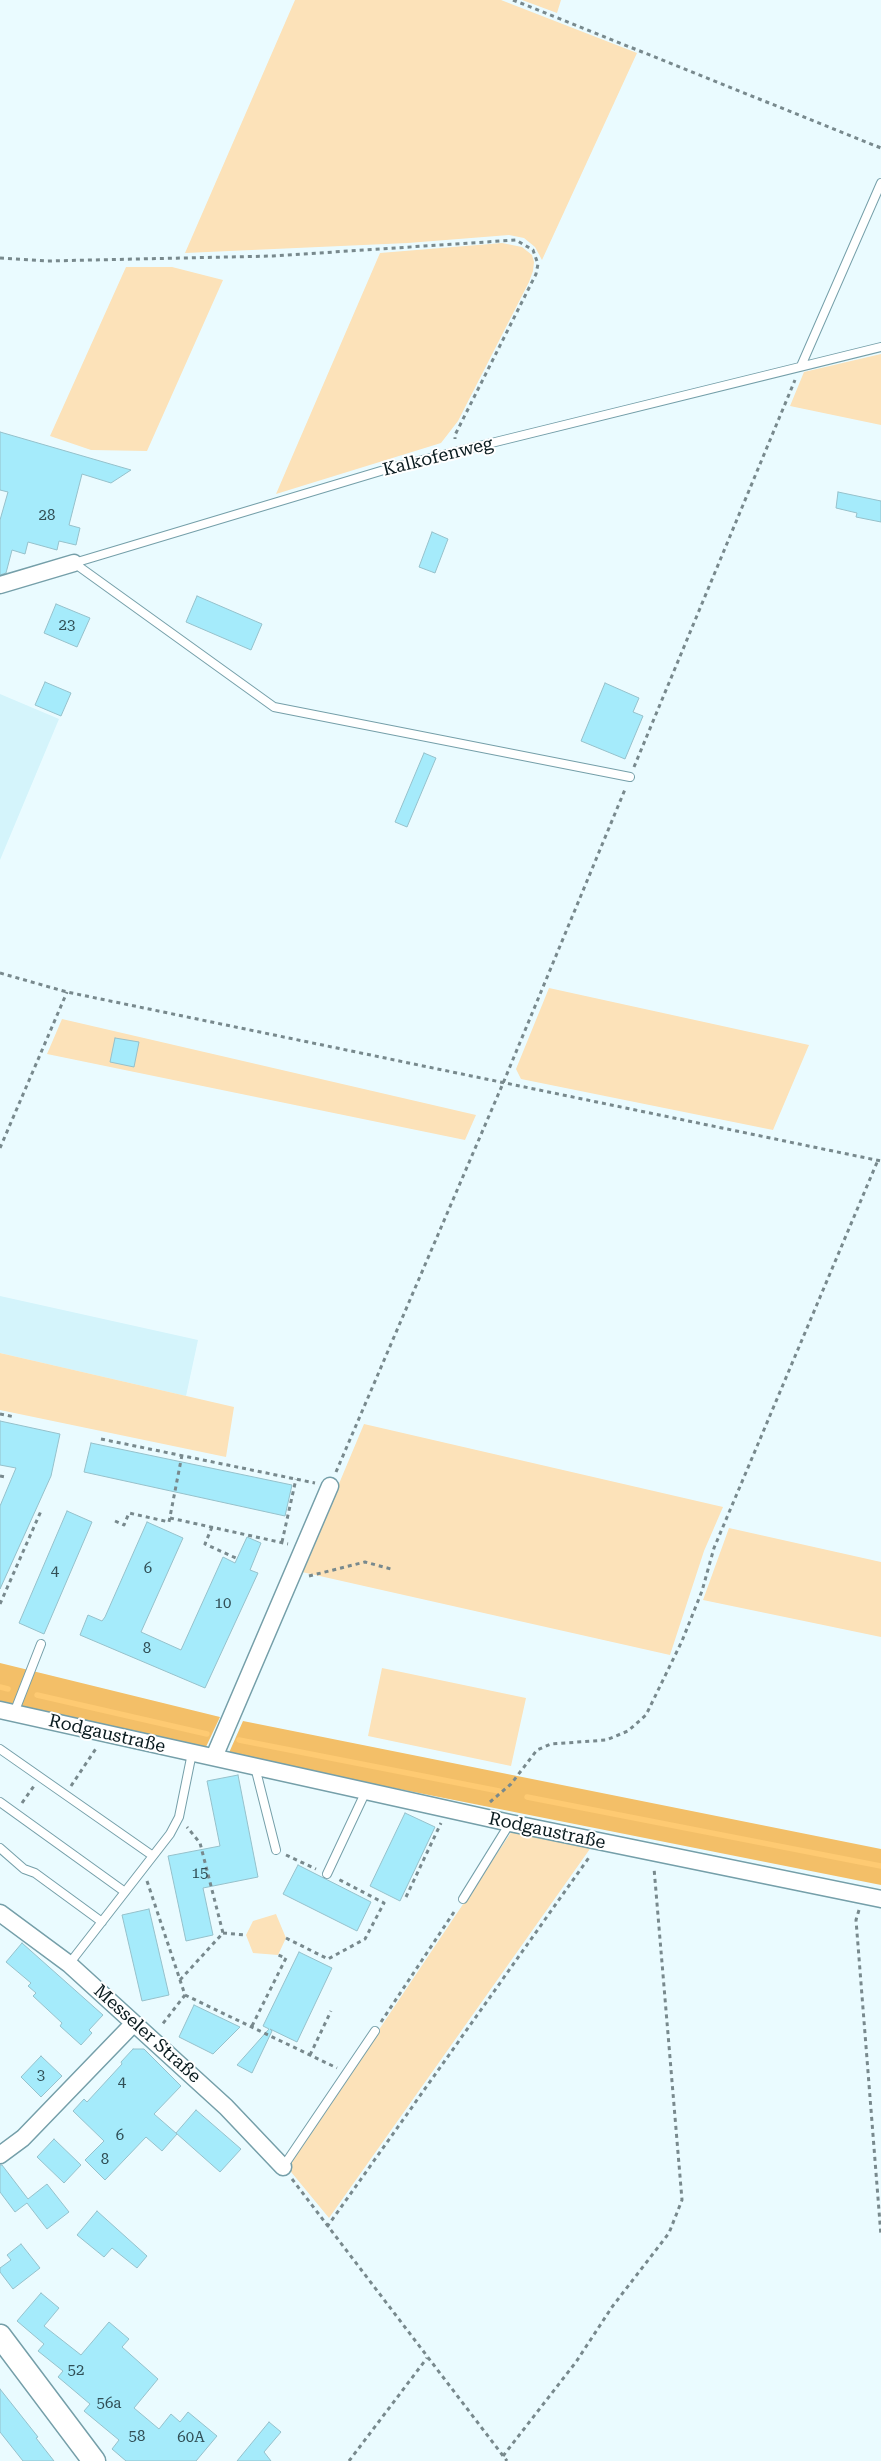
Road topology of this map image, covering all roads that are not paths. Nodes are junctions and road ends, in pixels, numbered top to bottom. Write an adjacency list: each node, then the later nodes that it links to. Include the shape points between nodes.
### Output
1 (881, 183): 3 (lane)
2 (881, 347): 3 (lane, Kalkofenweg)
3 (801, 366): 4 (lane, Kalkofenweg, via 394,467)
4 (74, 562): 5 (street, Kalkofenweg); 6 (lane, via 274,707)
5 (0, 585)
6 (630, 777)
7 (330, 1486): 12 (street)
8 (41, 1644): 9 (lane)
9 (7, 1712): 11 (street, Rodgaustraße)
10 (0, 1749): 19 (lane)
11 (192, 1753): 12 (street, Rodgaustraße); 19 (lane, via 179,1817)
12 (214, 1758): 13 (street, Rodgaustraße)
13 (255, 1766): 14 (street, Rodgaustraße); 18 (lane)
14 (366, 1791): 16 (street, Rodgaustraße); 20 (lane)
15 (0, 1802): 21 (lane)
16 (510, 1823): 22 (lane); 23 (street, Rodgaustraße)
17 (0, 1848): 25 (lane, via 24,1869 35,1873)
18 (276, 1850)
19 (153, 1856): 21 (lane)
20 (326, 1874)
21 (125, 1892): 25 (lane)
22 (463, 1899)
23 (881, 1899)
24 (0, 1913): 26 (street, Messeler Straße)
25 (102, 1922): 26 (lane)
26 (69, 1964): 27 (street, Messeler Straße)
27 (134, 2023): 29 (street, via 23,2138); 30 (street, Messeler Straße, via 226,2107)
28 (375, 2031): 30 (lane)
29 (0, 2156)
30 (283, 2168)
31 (0, 2336): 32 (street)
32 (94, 2461)

